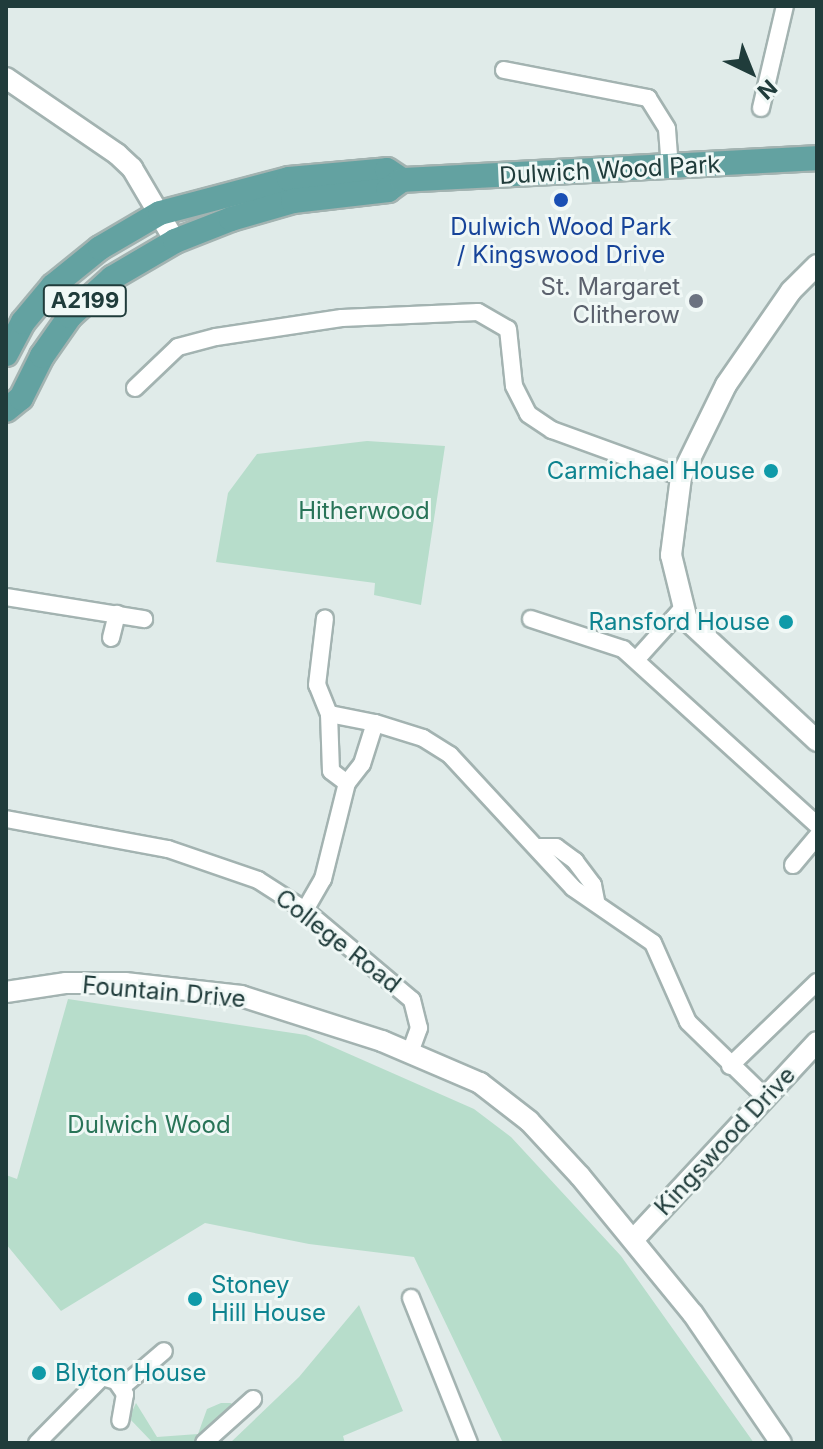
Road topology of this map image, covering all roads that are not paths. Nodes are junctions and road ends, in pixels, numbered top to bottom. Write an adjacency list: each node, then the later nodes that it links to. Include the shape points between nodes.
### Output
1 (785, 6): 4 (street)
2 (504, 70): 6 (street, via 648,98 667,129)
3 (6, 78): 8 (street, via 117,154)
4 (761, 108)
5 (817, 158): 6 (main road, Dulwich Wood Park / A2199)
6 (670, 169): 7 (main road, Dulwich Wood Park / A2199)
7 (402, 180): 8 (main road, Dulwich Wood Park / A2199, via 387,170 320,175 246,187); 9 (main road, Dulwich Wood Park / A2199, via 388,190 270,207)
8 (160, 213): 9 (street); 11 (main road, Dulwich Wood Park / A2199, via 111,240 53,286 23,322)
9 (175, 241): 13 (main road, Dulwich Wood Park / A2199, via 112,278 70,316 21,398)
10 (817, 265): 14 (street, via 791,291 726,385)
11 (6, 354)
12 (135, 388): 14 (street, via 178,347 216,337 342,318 478,312 508,329 514,386 528,414 552,430)
13 (6, 410)
14 (681, 477): 16 (street, via 671,555)
15 (6, 597): 17 (street)
16 (682, 609): 22 (street); 25 (street, via 695,629)
17 (117, 614): 19 (street); 21 (street)
18 (325, 618): 23 (street, via 317,685)
19 (144, 619)
20 (531, 619): 22 (street, via 606,640)
21 (111, 638)
22 (636, 660): 28 (street)
23 (329, 714): 24 (street); 26 (street, via 331,771)
24 (375, 723): 26 (street, via 362,764); 36 (street, via 423,738 450,755 573,888 653,943 688,1022)
25 (817, 741)
26 (347, 783): 31 (street, via 323,879)
27 (6, 819): 31 (street, College Road, via 168,849 258,880)
28 (817, 825)
29 (817, 836): 30 (street)
30 (793, 865)
31 (305, 910): 35 (street, College Road, via 412,1000 419,1028)
32 (817, 982): 36 (street)
33 (6, 992): 35 (street, Fountain Drive, via 66,983 125,983 241,996 315,1016)
34 (817, 1042): 37 (street, Kingswood Drive)
35 (410, 1053): 38 (street, via 504,1098)
36 (730, 1066): 37 (street)
37 (765, 1097): 38 (street, Kingswood Drive)
38 (633, 1240): 47 (street, via 733,1368)
39 (411, 1298): 46 (street)
40 (164, 1351): 41 (street)
41 (122, 1387): 43 (street, via 127,1402); 44 (street, via 109,1378 97,1380)
42 (253, 1399): 45 (street)
43 (120, 1421)
44 (37, 1443)
45 (204, 1443)
46 (469, 1443)
47 (781, 1443)

